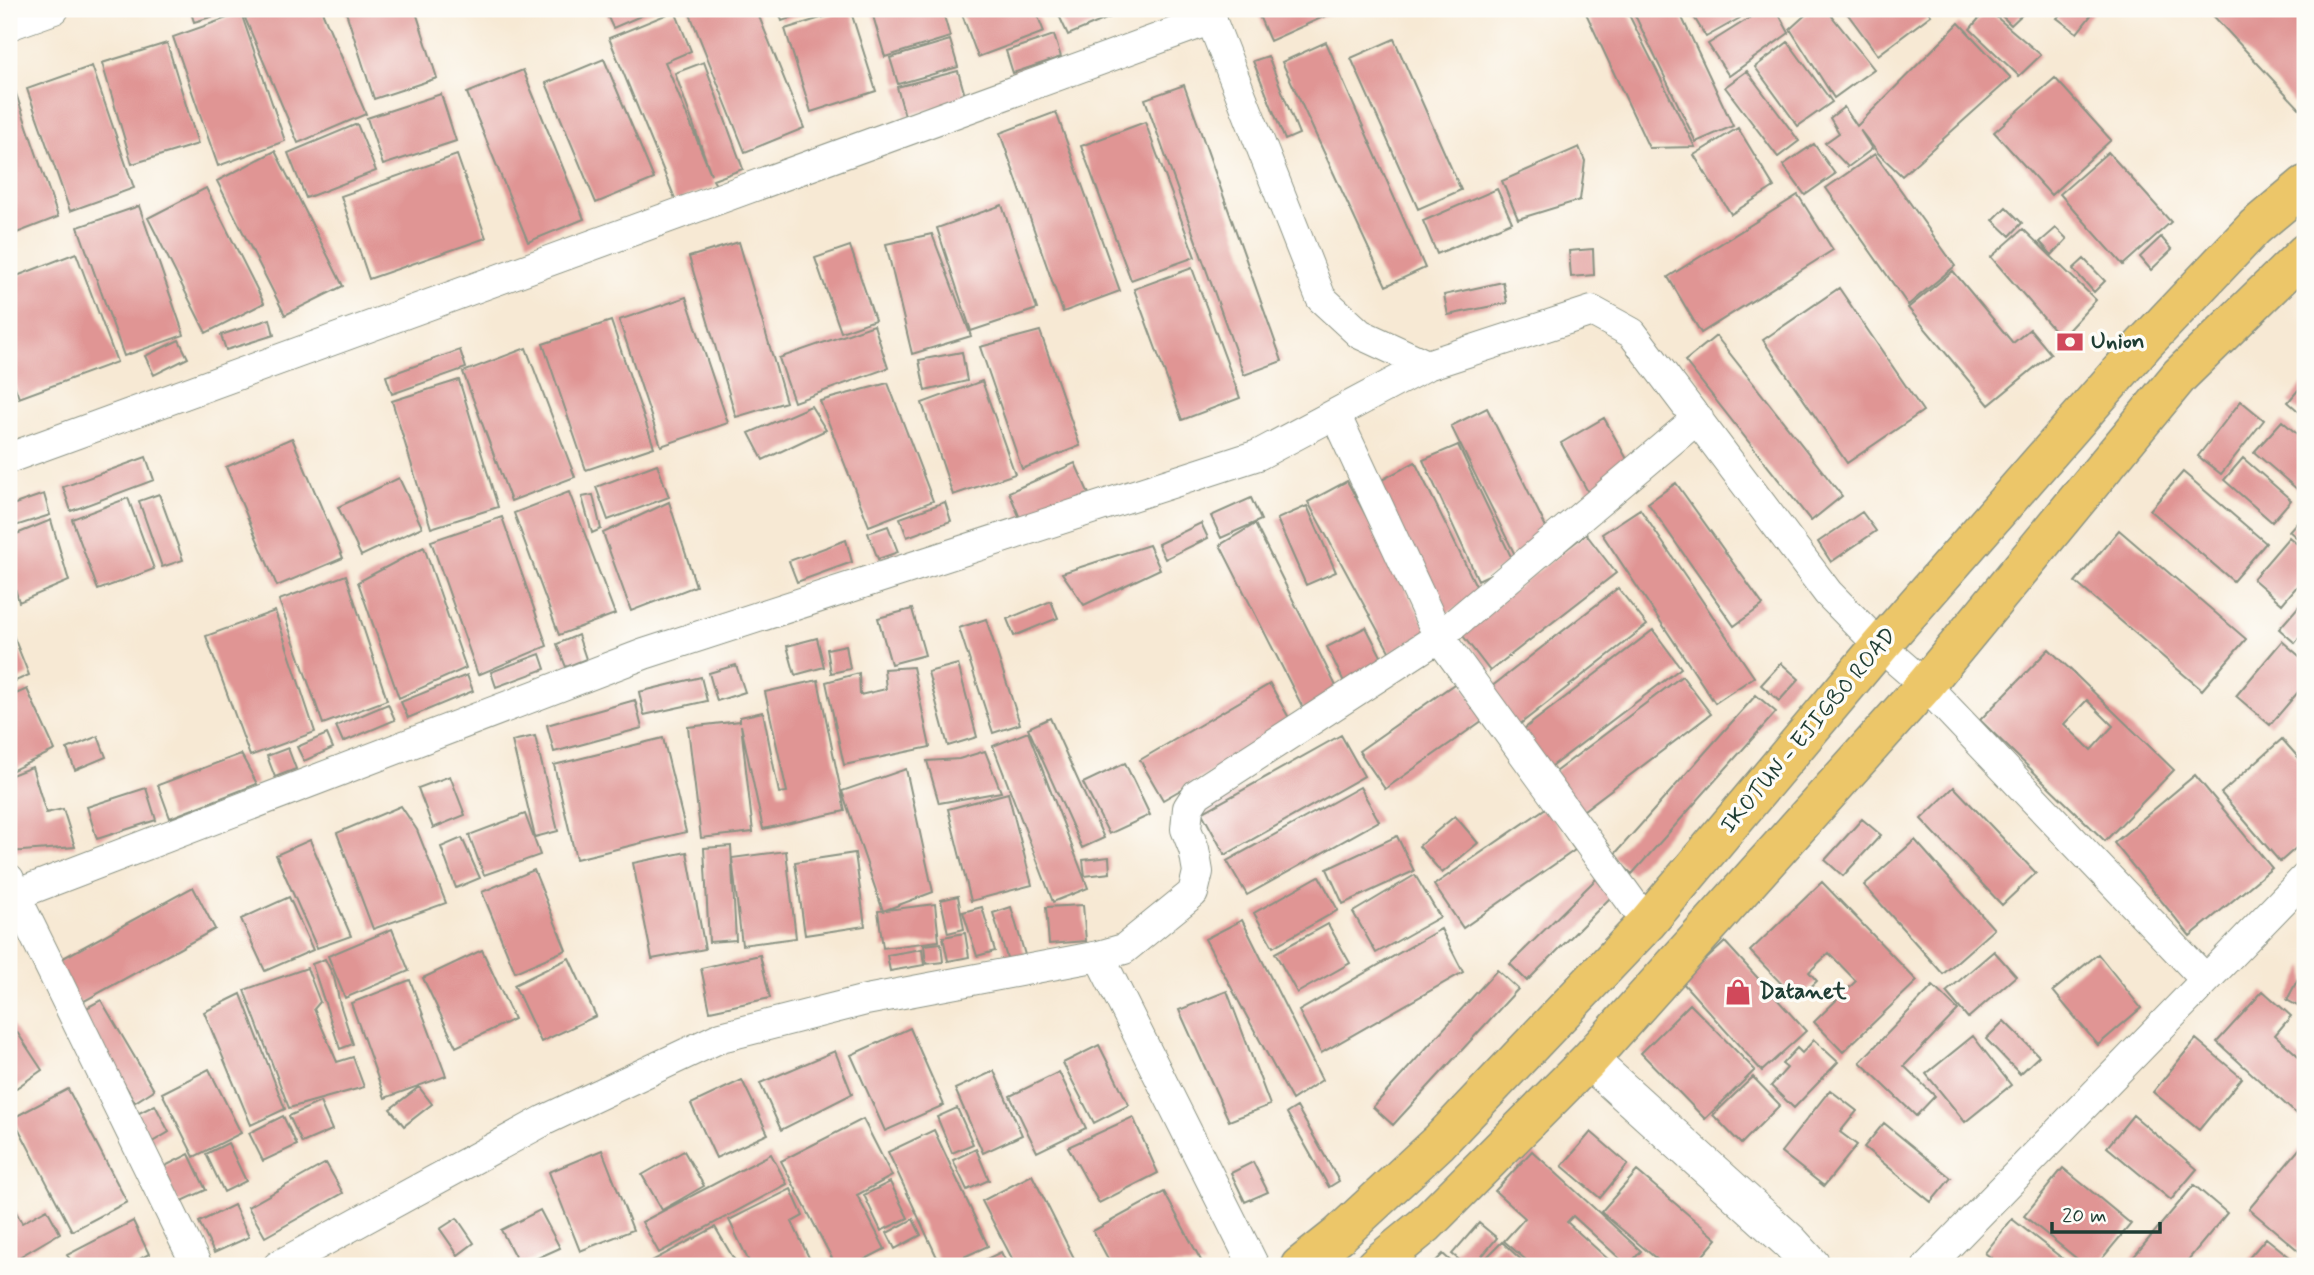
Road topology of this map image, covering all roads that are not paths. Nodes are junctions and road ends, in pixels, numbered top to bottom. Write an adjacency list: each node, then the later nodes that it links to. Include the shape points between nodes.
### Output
1 (54, 9): 3 (street)
2 (1210, 14): 6 (street, via 1321,298 1360,334); 9 (street)
3 (9, 25)
4 (2305, 185): 11 (main road, IKOTUN - EJIGBO ROAD, via 2200,282)
5 (2305, 253): 12 (main road, via 2180,374)
6 (1427, 365): 7 (street); 8 (street, via 1592,311 1632,332)
7 (1335, 414): 10 (street); 14 (street, via 1258,455 644,654)
8 (1698, 418): 10 (street); 11 (street, via 1828,593)
9 (9, 458)
10 (1439, 637): 15 (street); 16 (street, via 1197,794 1188,808 1186,829 1198,872 1193,893 1124,949)
11 (1880, 646): 12 (street); 15 (main road, IKOTUN - EJIGBO ROAD)
12 (1925, 685): 17 (street); 18 (main road)
13 (2305, 878): 17 (street)
14 (11, 889): 19 (street)
15 (1647, 923): 22 (main road, IKOTUN - EJIGBO ROAD, via 1439,1142)
16 (1099, 956): 20 (street, via 866,1000 722,1037 545,1121); 21 (street)
17 (2206, 980): 25 (street)
18 (1589, 1060): 23 (main road, via 1426,1225); 24 (street)
19 (197, 1266)
20 (278, 1266)
21 (1254, 1266)
22 (1300, 1266)
23 (1375, 1266)
24 (1812, 1266)
25 (1928, 1266)

